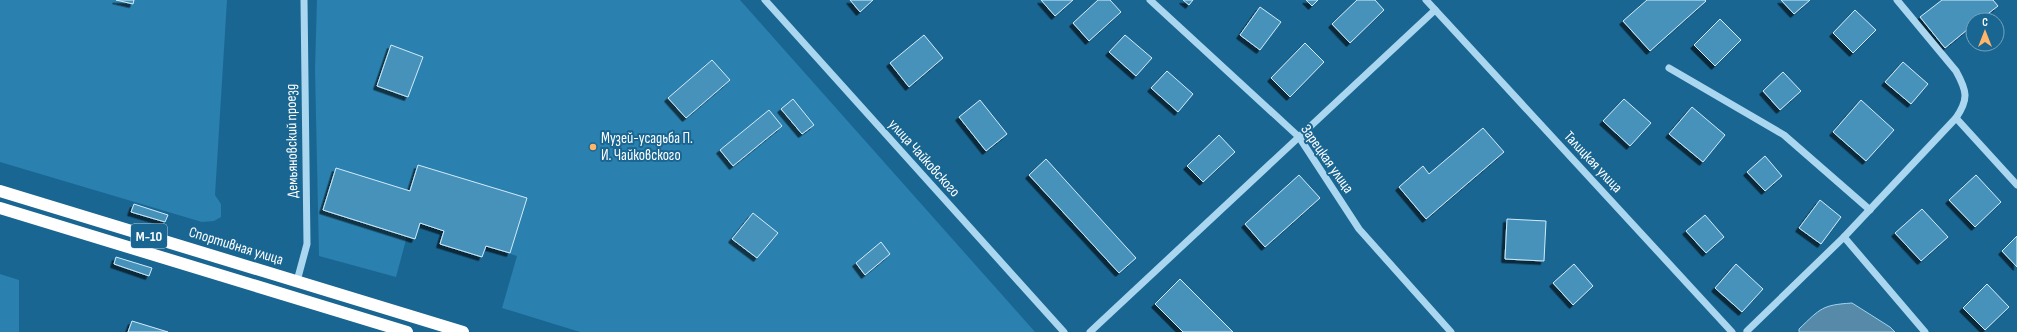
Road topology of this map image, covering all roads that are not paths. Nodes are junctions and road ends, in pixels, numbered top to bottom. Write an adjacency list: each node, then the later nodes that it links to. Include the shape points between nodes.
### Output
1 (304, 0): 15 (street, Демьяновский проезд, via 307,244)
2 (765, 0): 18 (street, улица Чайковского)
3 (1150, 0): 9 (street, Зарецкая улица)
4 (1426, 0): 6 (street, Талицкая улица)
5 (1897, 0): 8 (street, via 1963,83 1966,98)
6 (1435, 10): 9 (street); 21 (street, Талицкая улица)
7 (1669, 68): 13 (street, via 1784,135)
8 (1956, 118): 10 (street); 13 (street)
9 (1299, 137): 19 (street); 20 (street, Зарецкая улица, via 1359,229)
10 (2017, 185)
11 (0, 191): 15 (highway, Спортивная улица / М-10)
12 (0, 208): 16 (highway, М-10)
13 (1870, 210): 14 (street)
14 (1844, 237): 22 (street); 23 (street)
15 (297, 281): 17 (highway, Спортивная улица / М-10)
16 (407, 332)
17 (463, 332)
18 (1064, 332)
19 (1090, 332)
20 (1451, 332)
21 (1732, 332)
22 (1746, 332)
23 (1925, 332)

